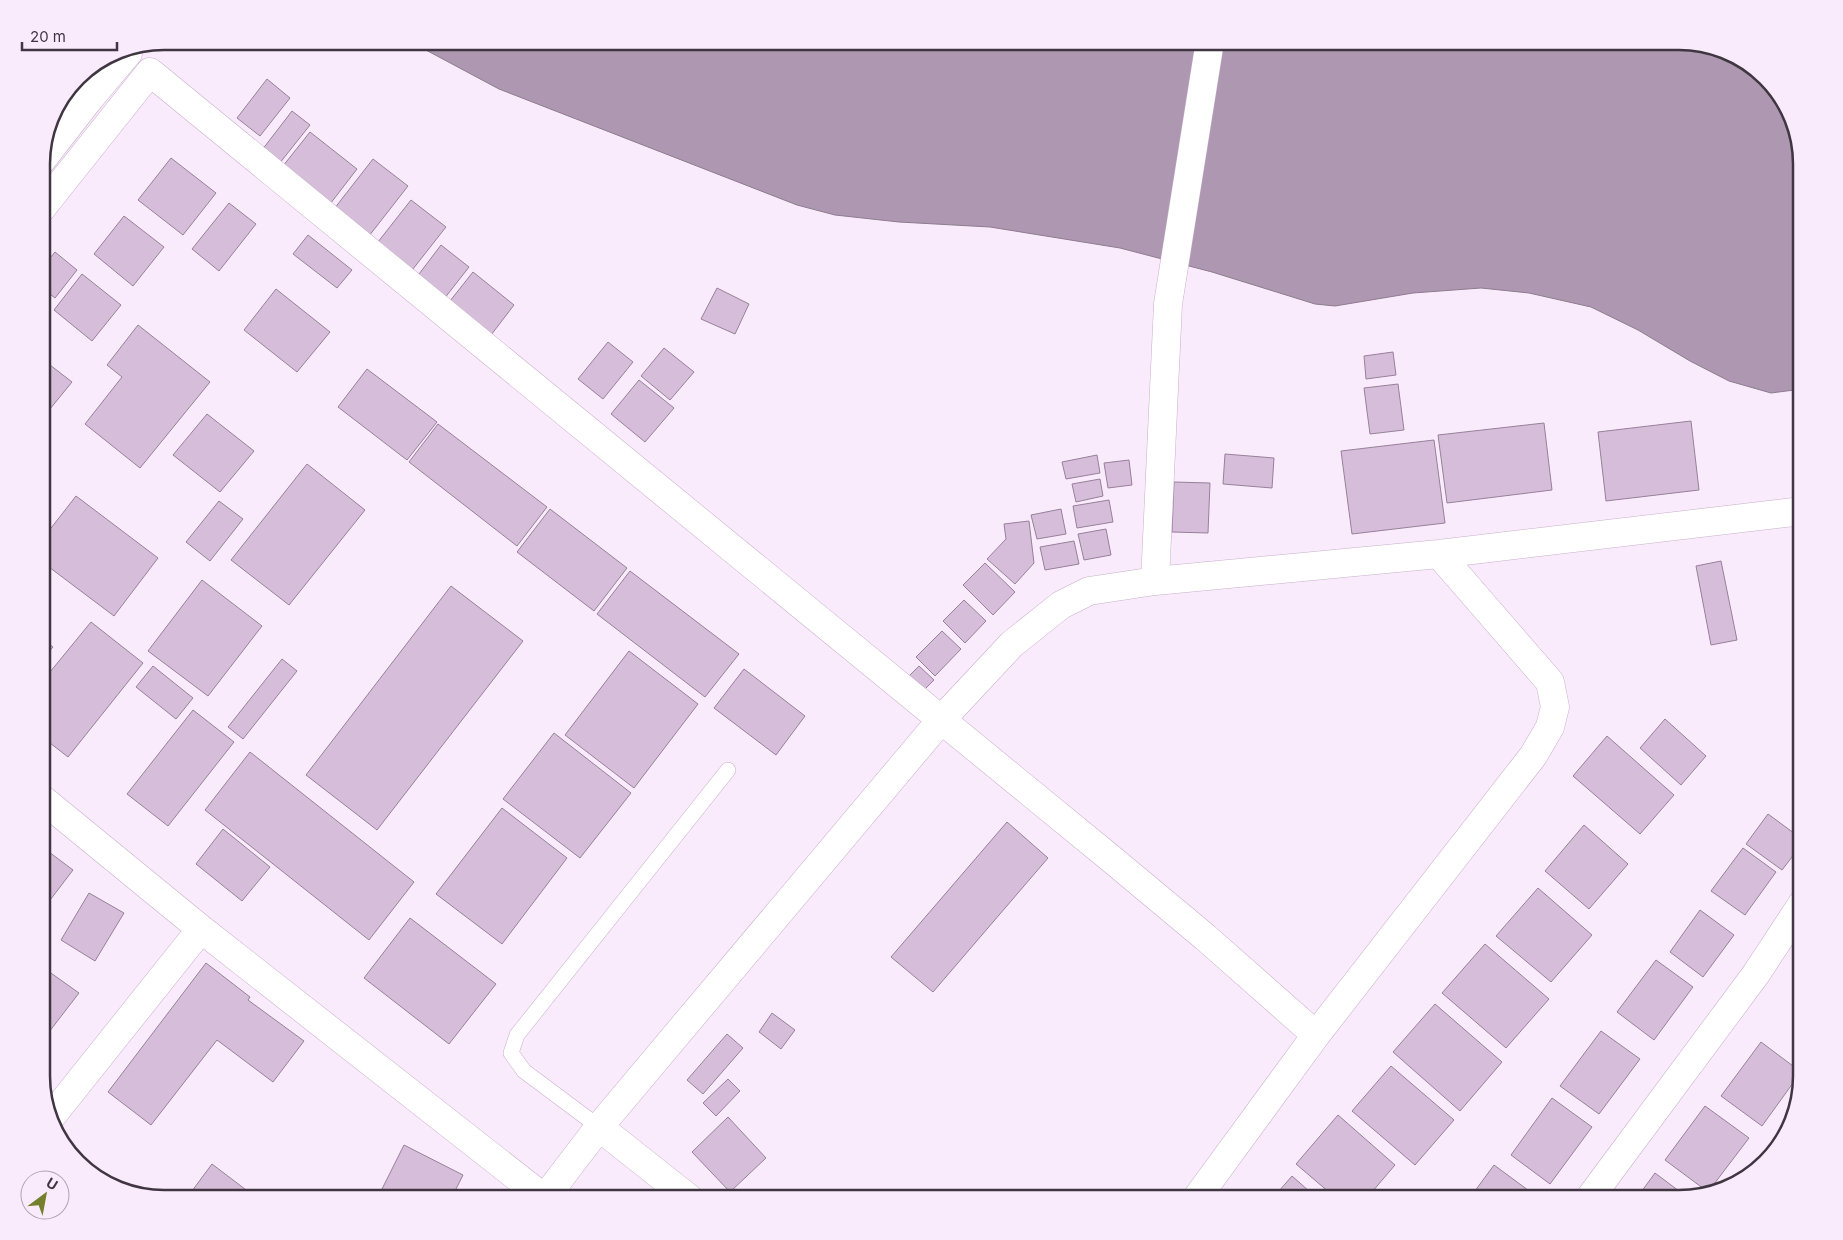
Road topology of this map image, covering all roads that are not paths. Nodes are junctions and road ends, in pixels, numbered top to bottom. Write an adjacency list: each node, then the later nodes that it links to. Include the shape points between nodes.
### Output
1 (1209, 50): 9 (street, via 1168,304)
2 (131, 55): 4 (street)
3 (120, 59): 5 (street)
4 (150, 72): 6 (street); 10 (street)
5 (51, 149)
6 (50, 199)
7 (1793, 512): 8 (street)
8 (1439, 554): 9 (street); 15 (street, via 1550,682 1554,707 1550,728 1533,756)
9 (1155, 581): 10 (street, via 1089,591 1061,605 1012,644)
10 (942, 720): 15 (street, via 1205,937); 17 (street)
11 (728, 770): 17 (lane, via 517,1035 511,1054 524,1071)
12 (50, 805): 14 (street)
13 (1793, 918): 22 (street, via 1756,974)
14 (201, 928): 16 (street); 18 (street)
15 (1316, 1035): 21 (street)
16 (56, 1112)
17 (599, 1127): 19 (street); 20 (street)
18 (534, 1190)
19 (550, 1190)
20 (679, 1190)
21 (1203, 1190)
22 (1596, 1190)

